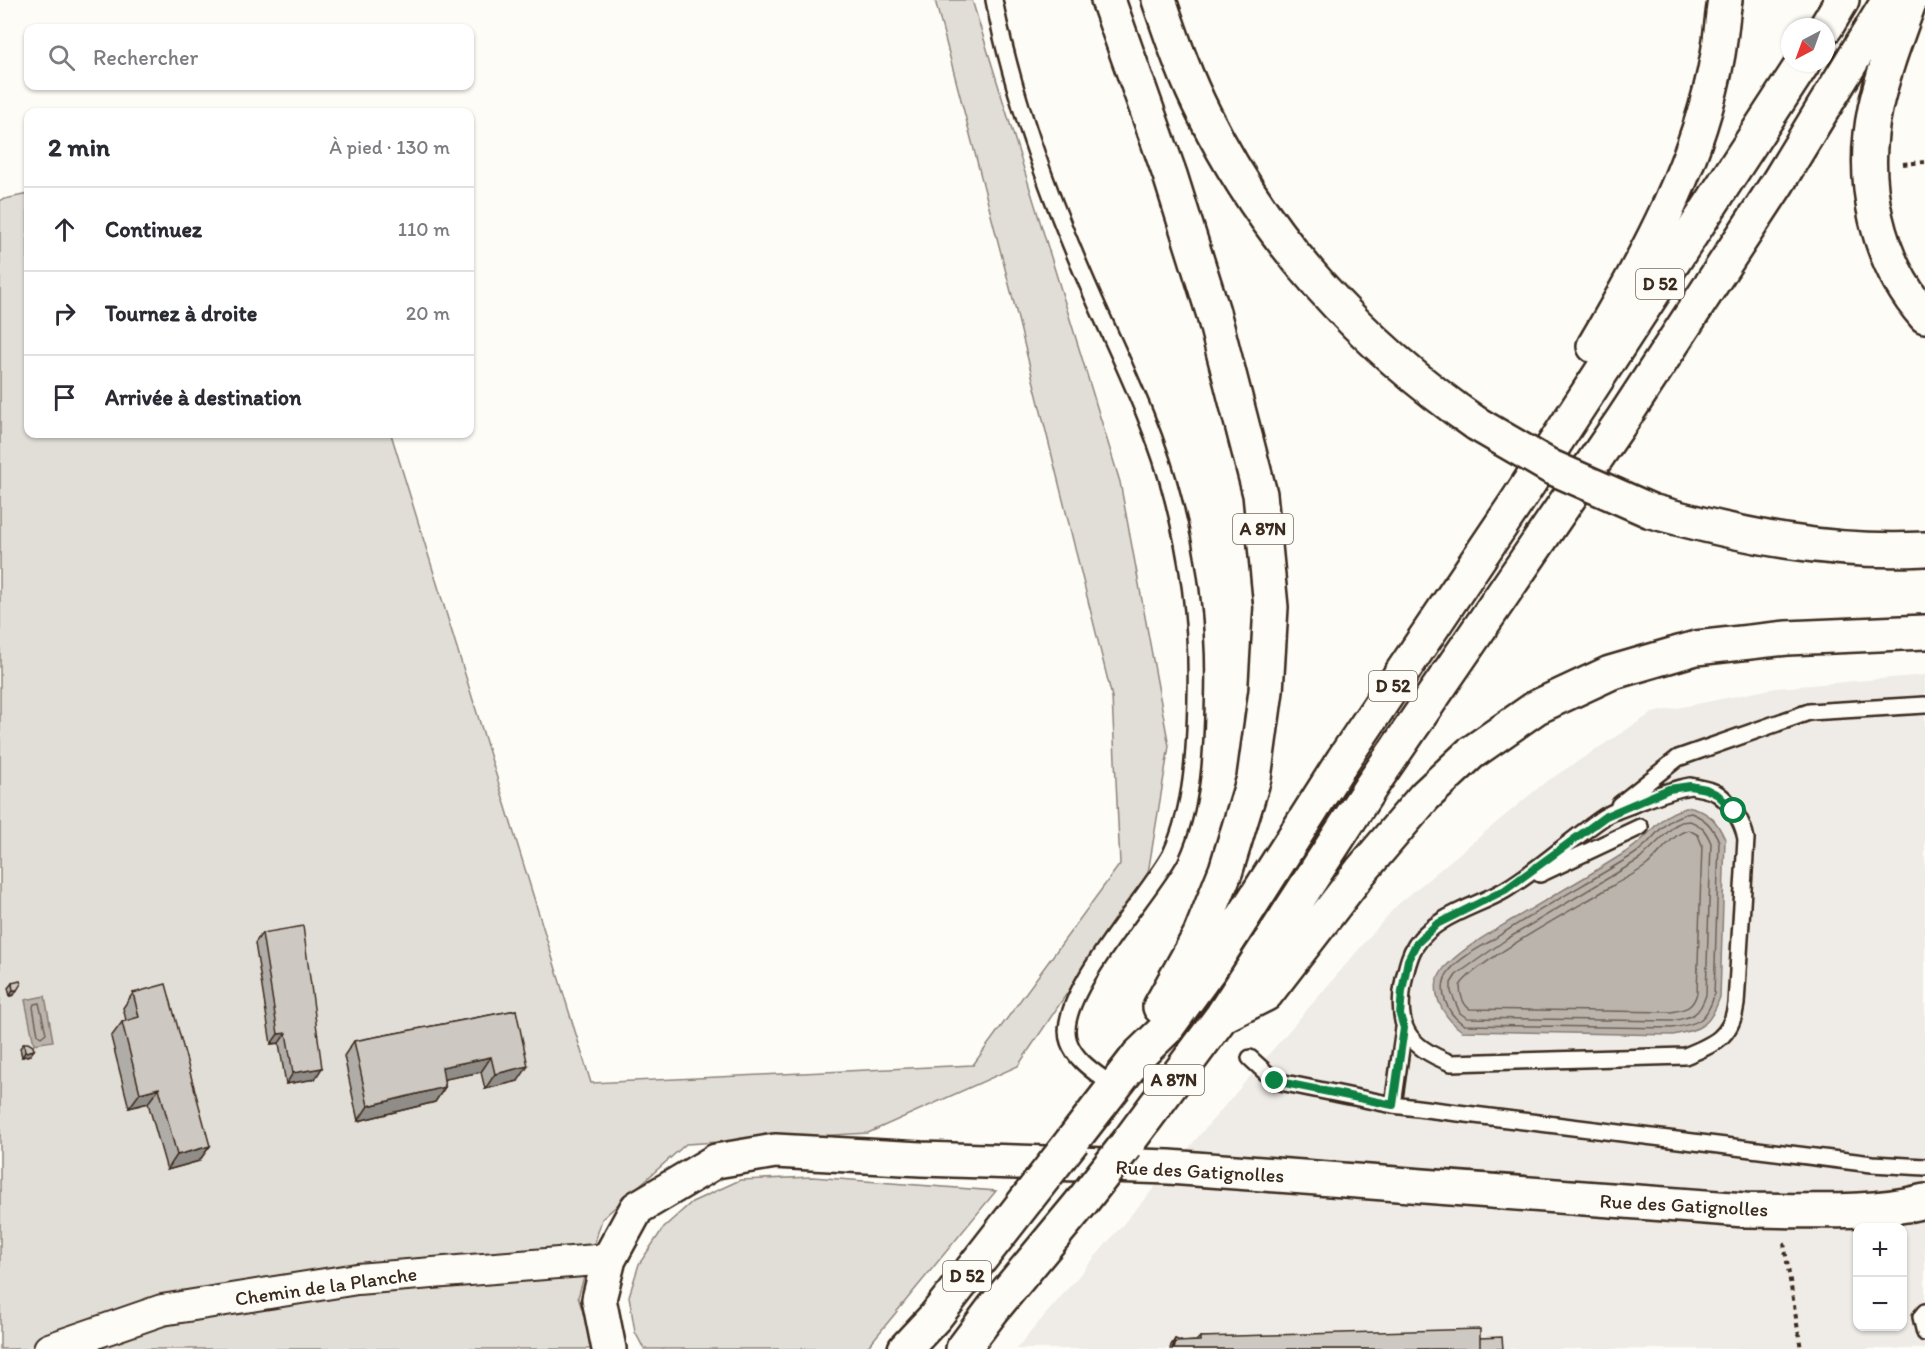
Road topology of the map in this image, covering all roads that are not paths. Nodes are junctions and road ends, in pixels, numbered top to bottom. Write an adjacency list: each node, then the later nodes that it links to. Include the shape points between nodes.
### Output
1 (994, 0): 22 (lane, via 1003,49 1044,179 1146,418 1172,496 1193,604 1195,725 1191,777 1180,830 1151,886 1092,969 1073,1005 1066,1034 1078,1059)
2 (1108, 0): 20 (main road, A 87N, via 1213,312 1260,494 1271,607 1266,691 1254,777 1226,870 1200,935 1151,1022)
3 (1159, 0): 12 (main road, bridge, via 1204,114 1268,222 1349,318 1446,402 1551,467 1651,512 1790,543 1851,549)
4 (1725, 0): 11 (main road, via 1707,103 1673,197 1628,288 1517,474)
5 (1842, 0): 8 (main road)
6 (1889, 0): 18 (main road, A 87N, via 1777,184 1623,419 1372,785)
7 (1910, 0): 10 (main road, via 1875,110 1869,166 1881,237 1904,288)
8 (1831, 18)
9 (1797, 72): 11 (main road, D 52)
10 (1925, 316)
11 (1516, 503): 20 (main road, D 52, via 1343,760 1214,963 1166,1029)
12 (1925, 549)
13 (1925, 632): 18 (main road, via 1788,638 1696,648 1610,673 1537,707 1471,753 1425,796 1266,994)
14 (1925, 705): 15 (lane, via 1809,712 1714,744 1678,758)
15 (1606, 816): 17 (lane); 19 (lane, via 1669,789 1690,786 1718,795 1744,826 1736,1004 1734,1019 1724,1034 1685,1056 1451,1063 1431,1055)
16 (1640, 827): 17 (lane)
17 (1505, 890): 19 (lane, via 1437,924 1416,944 1408,960 1402,991 1400,1015)
18 (1222, 1016): 32 (main road, A 87N, bridge, via 1081,1203)
19 (1404, 1028): 23 (lane)
20 (1138, 1056): 22 (main road, D 52)
21 (1250, 1058): 23 (lane, via 1275,1081)
22 (1114, 1087): 31 (main road, D 52, bridge, via 935,1317)
23 (1393, 1105): 24 (lane, via 1872,1164)
24 (1925, 1167)
25 (1925, 1201): 26 (main road, Rue des Gatignolles, via 1839,1210 1745,1210 1169,1167 921,1160 775,1151 716,1161 637,1208)
26 (609, 1258): 29 (street, Chemin de la Planche, via 357,1279 162,1310); 30 (main road, Rue des Gatignolles, via 599,1299)
27 (1925, 1312): 28 (lane, via 1921,1317)
28 (1925, 1333)
29 (49, 1349)
30 (609, 1349)
31 (904, 1349)
32 (963, 1349)

